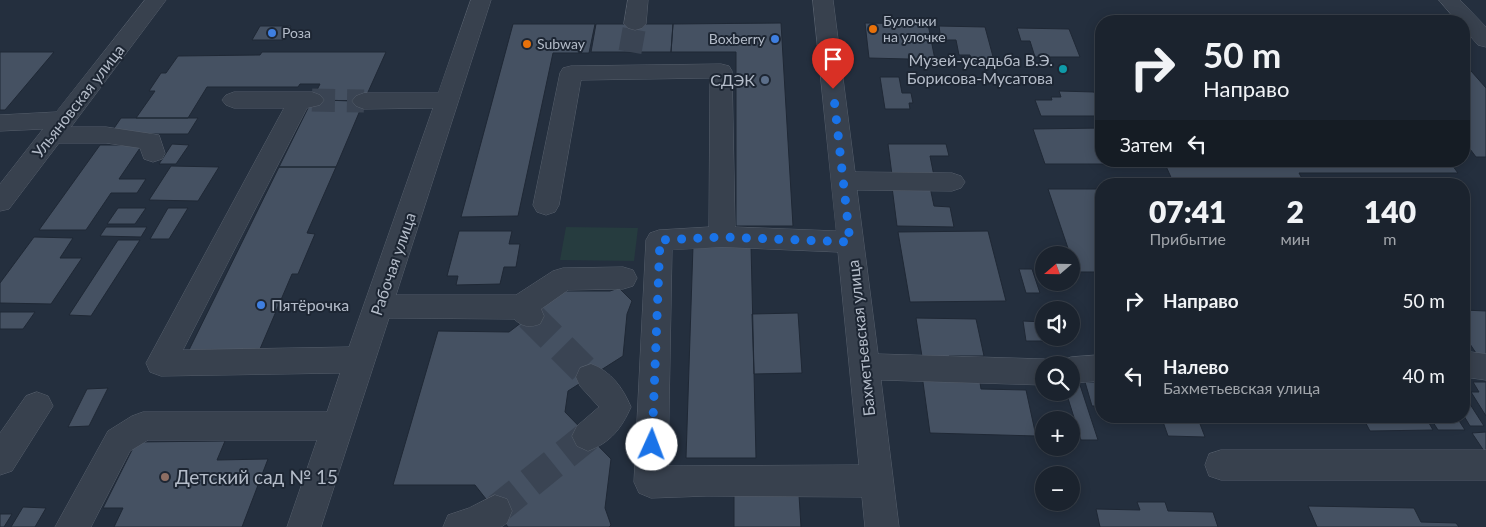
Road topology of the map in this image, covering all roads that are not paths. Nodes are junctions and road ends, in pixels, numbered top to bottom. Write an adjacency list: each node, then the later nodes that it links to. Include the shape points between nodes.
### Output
1 (156, 0): 14 (street, Ульяновская улица)
2 (482, 0): 12 (street, Рабочая улица)
3 (638, 0): 8 (street)
4 (823, 0): 16 (street, Бахметьевская улица)
5 (1449, 0): 6 (street)
6 (1463, 15)
7 (1470, 23): 9 (street)
8 (634, 24)
9 (1486, 40)
10 (234, 100): 24 (street, via 305,101 161,362)
11 (364, 100): 12 (street)
12 (448, 100): 23 (street, Рабочая улица)
13 (0, 123): 14 (street)
14 (58, 128): 15 (street, via 150,141); 18 (street, Ульяновская улица)
15 (153, 153)
16 (844, 181): 17 (street); 21 (street, Бахметьевская улица)
17 (952, 182)
18 (0, 202)
19 (546, 205): 20 (street, via 572,73 630,62 721,71)
20 (722, 237): 21 (street); 38 (street, via 660,240 651,482)
21 (850, 242): 26 (street, Бахметьевская улица)
22 (623, 278): 23 (street, via 563,279 525,312)
23 (378, 306): 24 (street, Рабочая улица)
24 (360, 360): 33 (street, Рабочая улица)
25 (1470, 365): 28 (street)
26 (864, 367): 30 (street); 38 (street, Бахметьевская улица)
27 (1095, 368): 29 (street)
28 (1486, 368)
29 (1080, 369)
30 (1035, 372)
31 (591, 377): 34 (street, via 611,397 615,407 610,418)
32 (37, 406): 35 (street)
33 (338, 426): 40 (street, via 144,426 119,440); 41 (street, Рабочая улица)
34 (588, 436)
35 (0, 460)
36 (1220, 465): 37 (street)
37 (1486, 465)
38 (877, 481): 44 (street, Бахметьевская улица)
39 (495, 511): 43 (street, via 478,522)
40 (72, 527)
41 (304, 527): 42 (street)
42 (322, 527)
43 (460, 527)
44 (882, 527)

